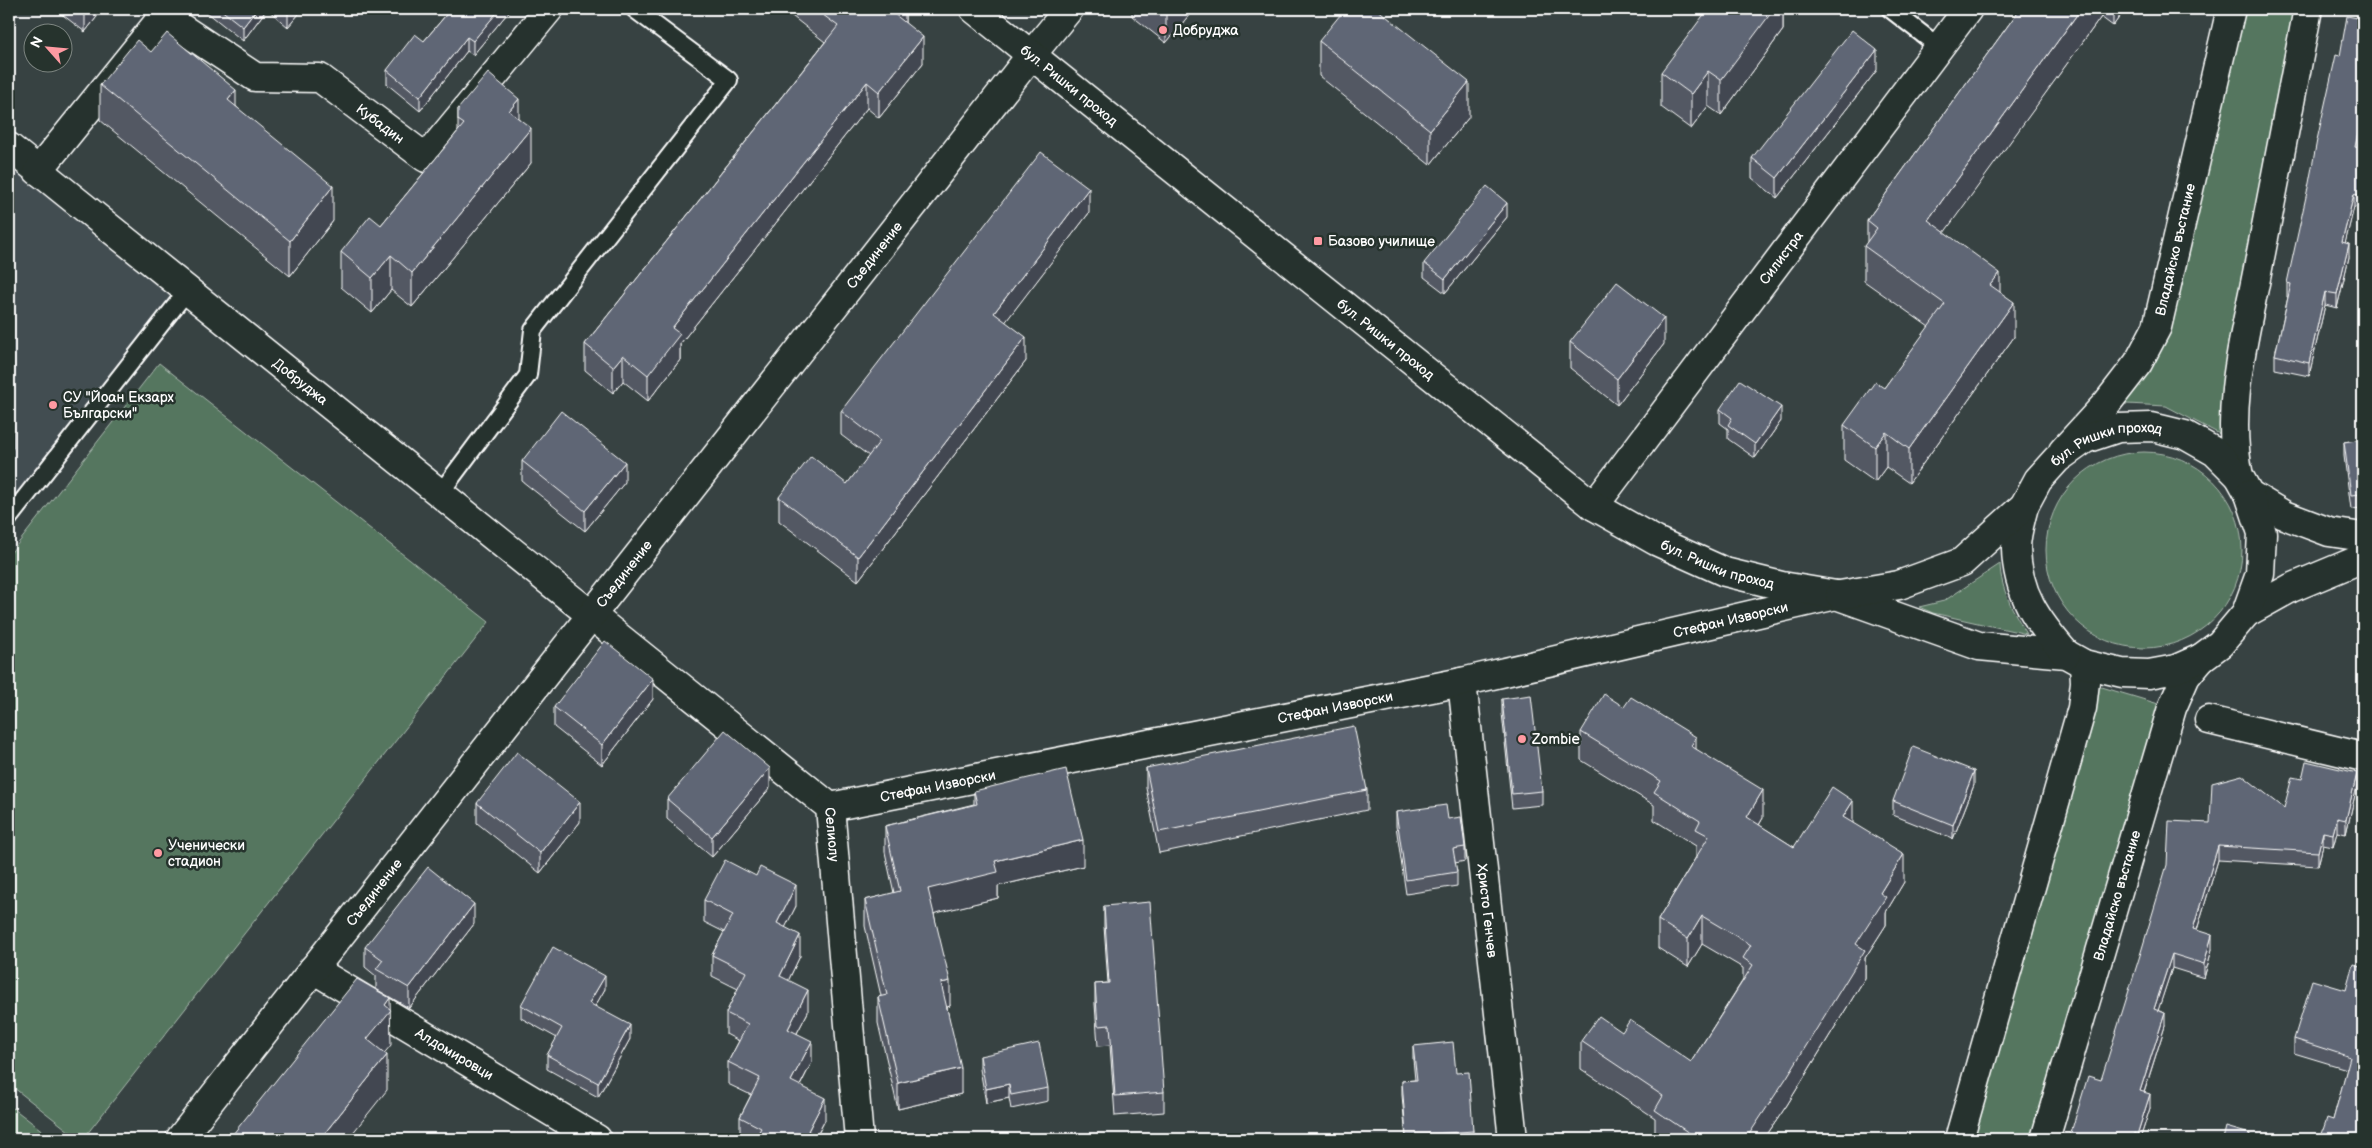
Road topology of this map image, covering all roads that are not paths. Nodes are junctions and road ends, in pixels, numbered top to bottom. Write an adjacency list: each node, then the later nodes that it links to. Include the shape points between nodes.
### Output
1 (549, 9): 9 (street, Кубадин, via 426,158 320,78 255,77)
2 (634, 9): 17 (lane, via 728,80 533,330 528,375)
3 (974, 9): 11 (street, бул. Ришки проход)
4 (1069, 9): 11 (street, Съединение)
5 (1890, 9): 10 (lane)
6 (1968, 9): 10 (street, Силистра)
7 (2232, 9): 15 (street, Владайско въстание, via 2157,328 2138,364)
8 (2308, 9): 16 (street, via 2243,348 2233,420 2234,452)
9 (166, 12): 13 (street)
10 (1939, 47): 18 (street, Силистра)
11 (1032, 54): 18 (street, бул. Ришки проход); 25 (street, Съединение)
12 (9, 147): 13 (street, Добруджа)
13 (38, 171): 14 (street, Добруджа)
14 (187, 291): 17 (street, Добруджа); 20 (lane)
15 (2057, 458): 16 (street, бул. Ришки проход, via 2085,439 2118,428 2152,427 2185,436 2215,452); 19 (street, бул. Ришки проход, via 2038,480)
16 (2244, 485): 21 (street, бул. Ришки проход, via 2284,515 2328,532); 24 (street, via 2262,533 2260,574)
17 (441, 492): 25 (street, Добруджа)
18 (1594, 506): 23 (street, бул. Ришки проход, via 1656,541 1725,572)
19 (2024, 506): 23 (street, бул. Ришки проход, via 1962,562 1899,586); 27 (street, via 2016,546 2022,588 2032,613)
20 (9, 518)
21 (2363, 537)
22 (2363, 558): 24 (street, бул. Ришки проход, via 2291,588)
23 (1836, 595): 27 (street, бул. Ришки проход, via 1980,646); 28 (street, Стефан Изворски)
24 (2246, 613): 26 (street, бул. Ришки проход, via 2220,644)
25 (592, 615): 31 (street, Селиолу); 32 (street, Съединение)
26 (2201, 658): 27 (street, бул. Ришки проход, via 2176,669 2149,674 2122,673); 38 (street, Владайско въстание, via 2186,676 2172,708)
27 (2075, 659): 37 (street, via 2085,682 2082,708)
28 (1462, 682): 31 (street, Стефан Изворски); 36 (street, Христо Генчев)
29 (2209, 720): 30 (street)
30 (2363, 757)
31 (830, 807): 35 (street, Селиолу)
32 (313, 969): 33 (street, Съединение); 34 (street, Алдомировци)
33 (180, 1139)
34 (596, 1139)
35 (859, 1139)
36 (1513, 1139)
37 (1959, 1139)
38 (2044, 1139)

